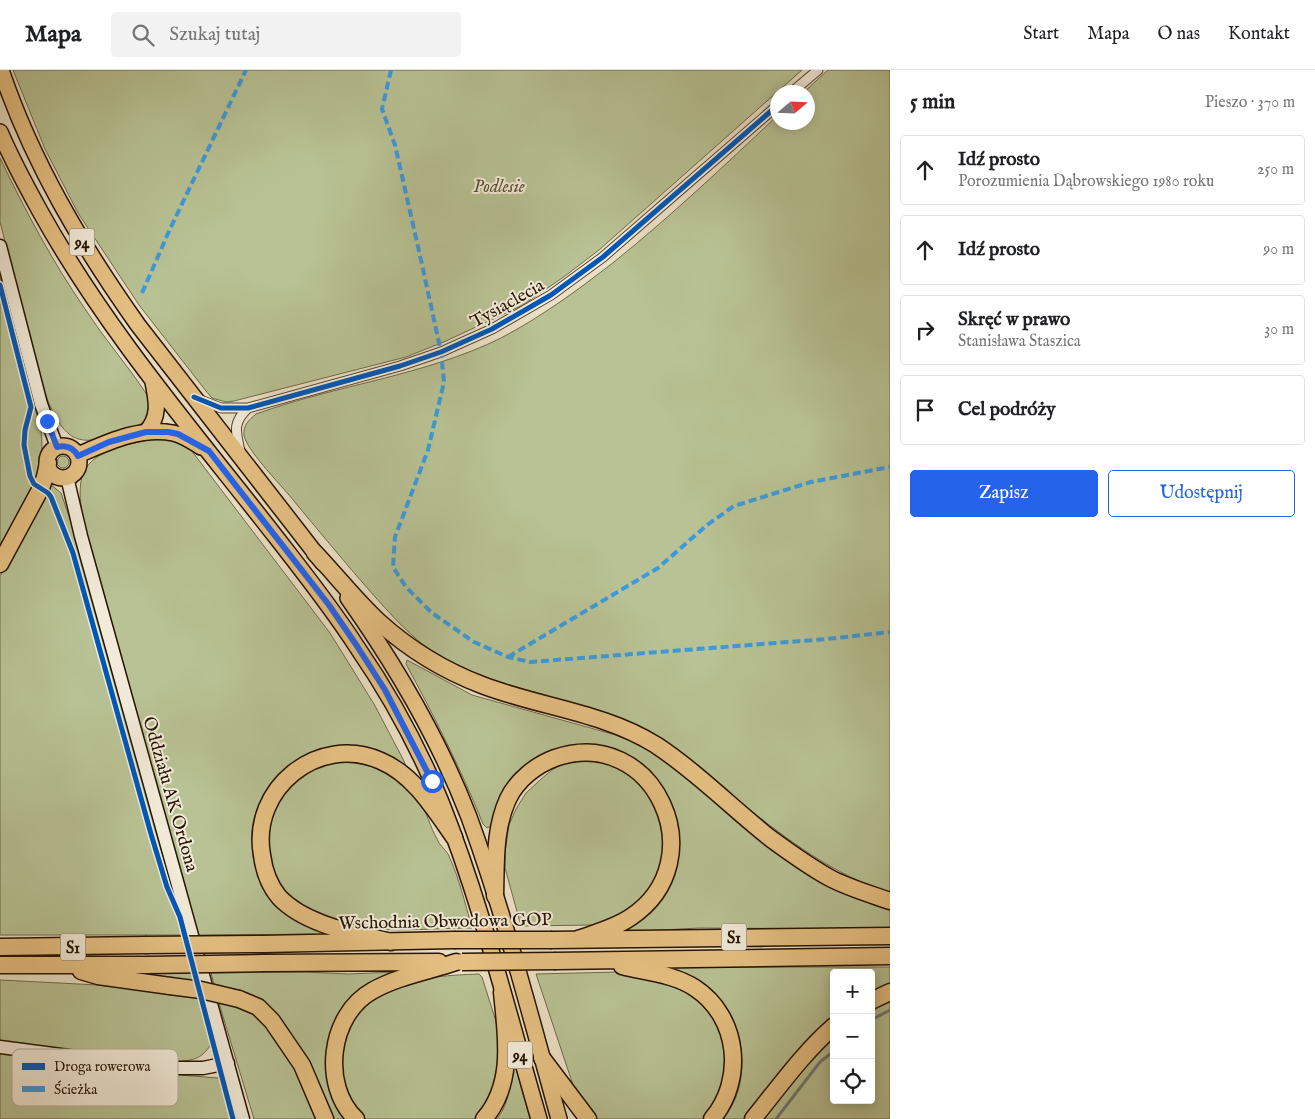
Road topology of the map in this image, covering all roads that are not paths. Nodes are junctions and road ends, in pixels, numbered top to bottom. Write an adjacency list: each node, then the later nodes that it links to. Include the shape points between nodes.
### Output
1 (1, 70): 8 (main road, 94, via 29,139 69,220 121,302)
2 (818, 70): 3 (street)
3 (800, 85)
4 (770, 112): 9 (street, Tysiąclecia, via 604,257 529,309 485,333 428,357)
5 (0, 132): 7 (main road, 94, via 16,168 64,253)
6 (0, 246): 11 (street, via 42,404)
7 (152, 378): 10 (main road, via 157,412); 12 (main road, 94)
8 (194, 397): 9 (street, Tysiąclecia, via 220,408); 14 (main road, 94)
9 (248, 408): 14 (street, via 236,427)
10 (146, 432): 12 (main road, via 178,434); 13 (main road, via 109,442)
11 (57, 447): 13 (main road, via 68,446); 15 (main road)
12 (209, 451): 19 (main road, 94, via 329,605 385,690 432,781)
13 (78, 456): 16 (main road, via 77,470)
14 (242, 458): 17 (main road, 94)
15 (48, 462): 16 (main road, via 54,474); 18 (highway, via 41,488)
16 (67, 477): 38 (street, Oddziału AK Ordona)
17 (315, 553): 20 (main road, 94, via 391,661 446,763); 21 (highway, via 378,622 433,661 481,685 626,729 678,761 771,838 813,867 851,887)
18 (0, 564)
19 (454, 837): 24 (highway, via 425,796 409,780 382,761 368,756 333,755 308,763 293,772 272,798 260,828 260,848 267,876 280,897 307,916 333,927); 31 (main road, 94)
20 (495, 896): 23 (highway, via 498,826 513,789 545,762 565,755 586,752 627,764 647,780 665,808 672,840 668,866 660,885 643,908 614,926); 37 (main road, 94)
21 (890, 901)
22 (890, 936): 23 (highway, Wschodnia Obwodowa GOP / S1)
23 (578, 939): 24 (highway, Wschodnia Obwodowa GOP / S1, bridge)
24 (391, 942): 25 (highway, Wschodnia Obwodowa GOP / S1, bridge)
25 (0, 947)
26 (890, 956): 27 (highway, S1)
27 (602, 960): 28 (highway, S1, bridge); 47 (highway, via 693,987 705,995 722,1017 734,1068 725,1101)
28 (459, 962): 30 (highway, S1, bridge); 42 (highway, via 371,991 347,1016 335,1048 334,1078 342,1102)
29 (0, 965): 30 (highway, S1)
30 (64, 966): 41 (highway, bridge, via 98,976 200,990 239,999 258,1008 272,1021 302,1065)
31 (502, 992): 43 (highway, via 507,1065 499,1095); 44 (main road, 94)
32 (890, 992): 33 (highway)
33 (875, 999)
34 (830, 1030): 48 (highway, via 796,1064)
35 (0, 1047): 36 (street)
36 (15, 1049)
37 (542, 1058): 45 (main road, 94); 46 (highway)
38 (228, 1063): 39 (street); 40 (street, Oddziału AK Ordona)
39 (178, 1068)
40 (244, 1119)
41 (325, 1119)
42 (356, 1119)
43 (484, 1119)
44 (539, 1119)
45 (560, 1119)
46 (588, 1119)
47 (712, 1119)
48 (753, 1119)

